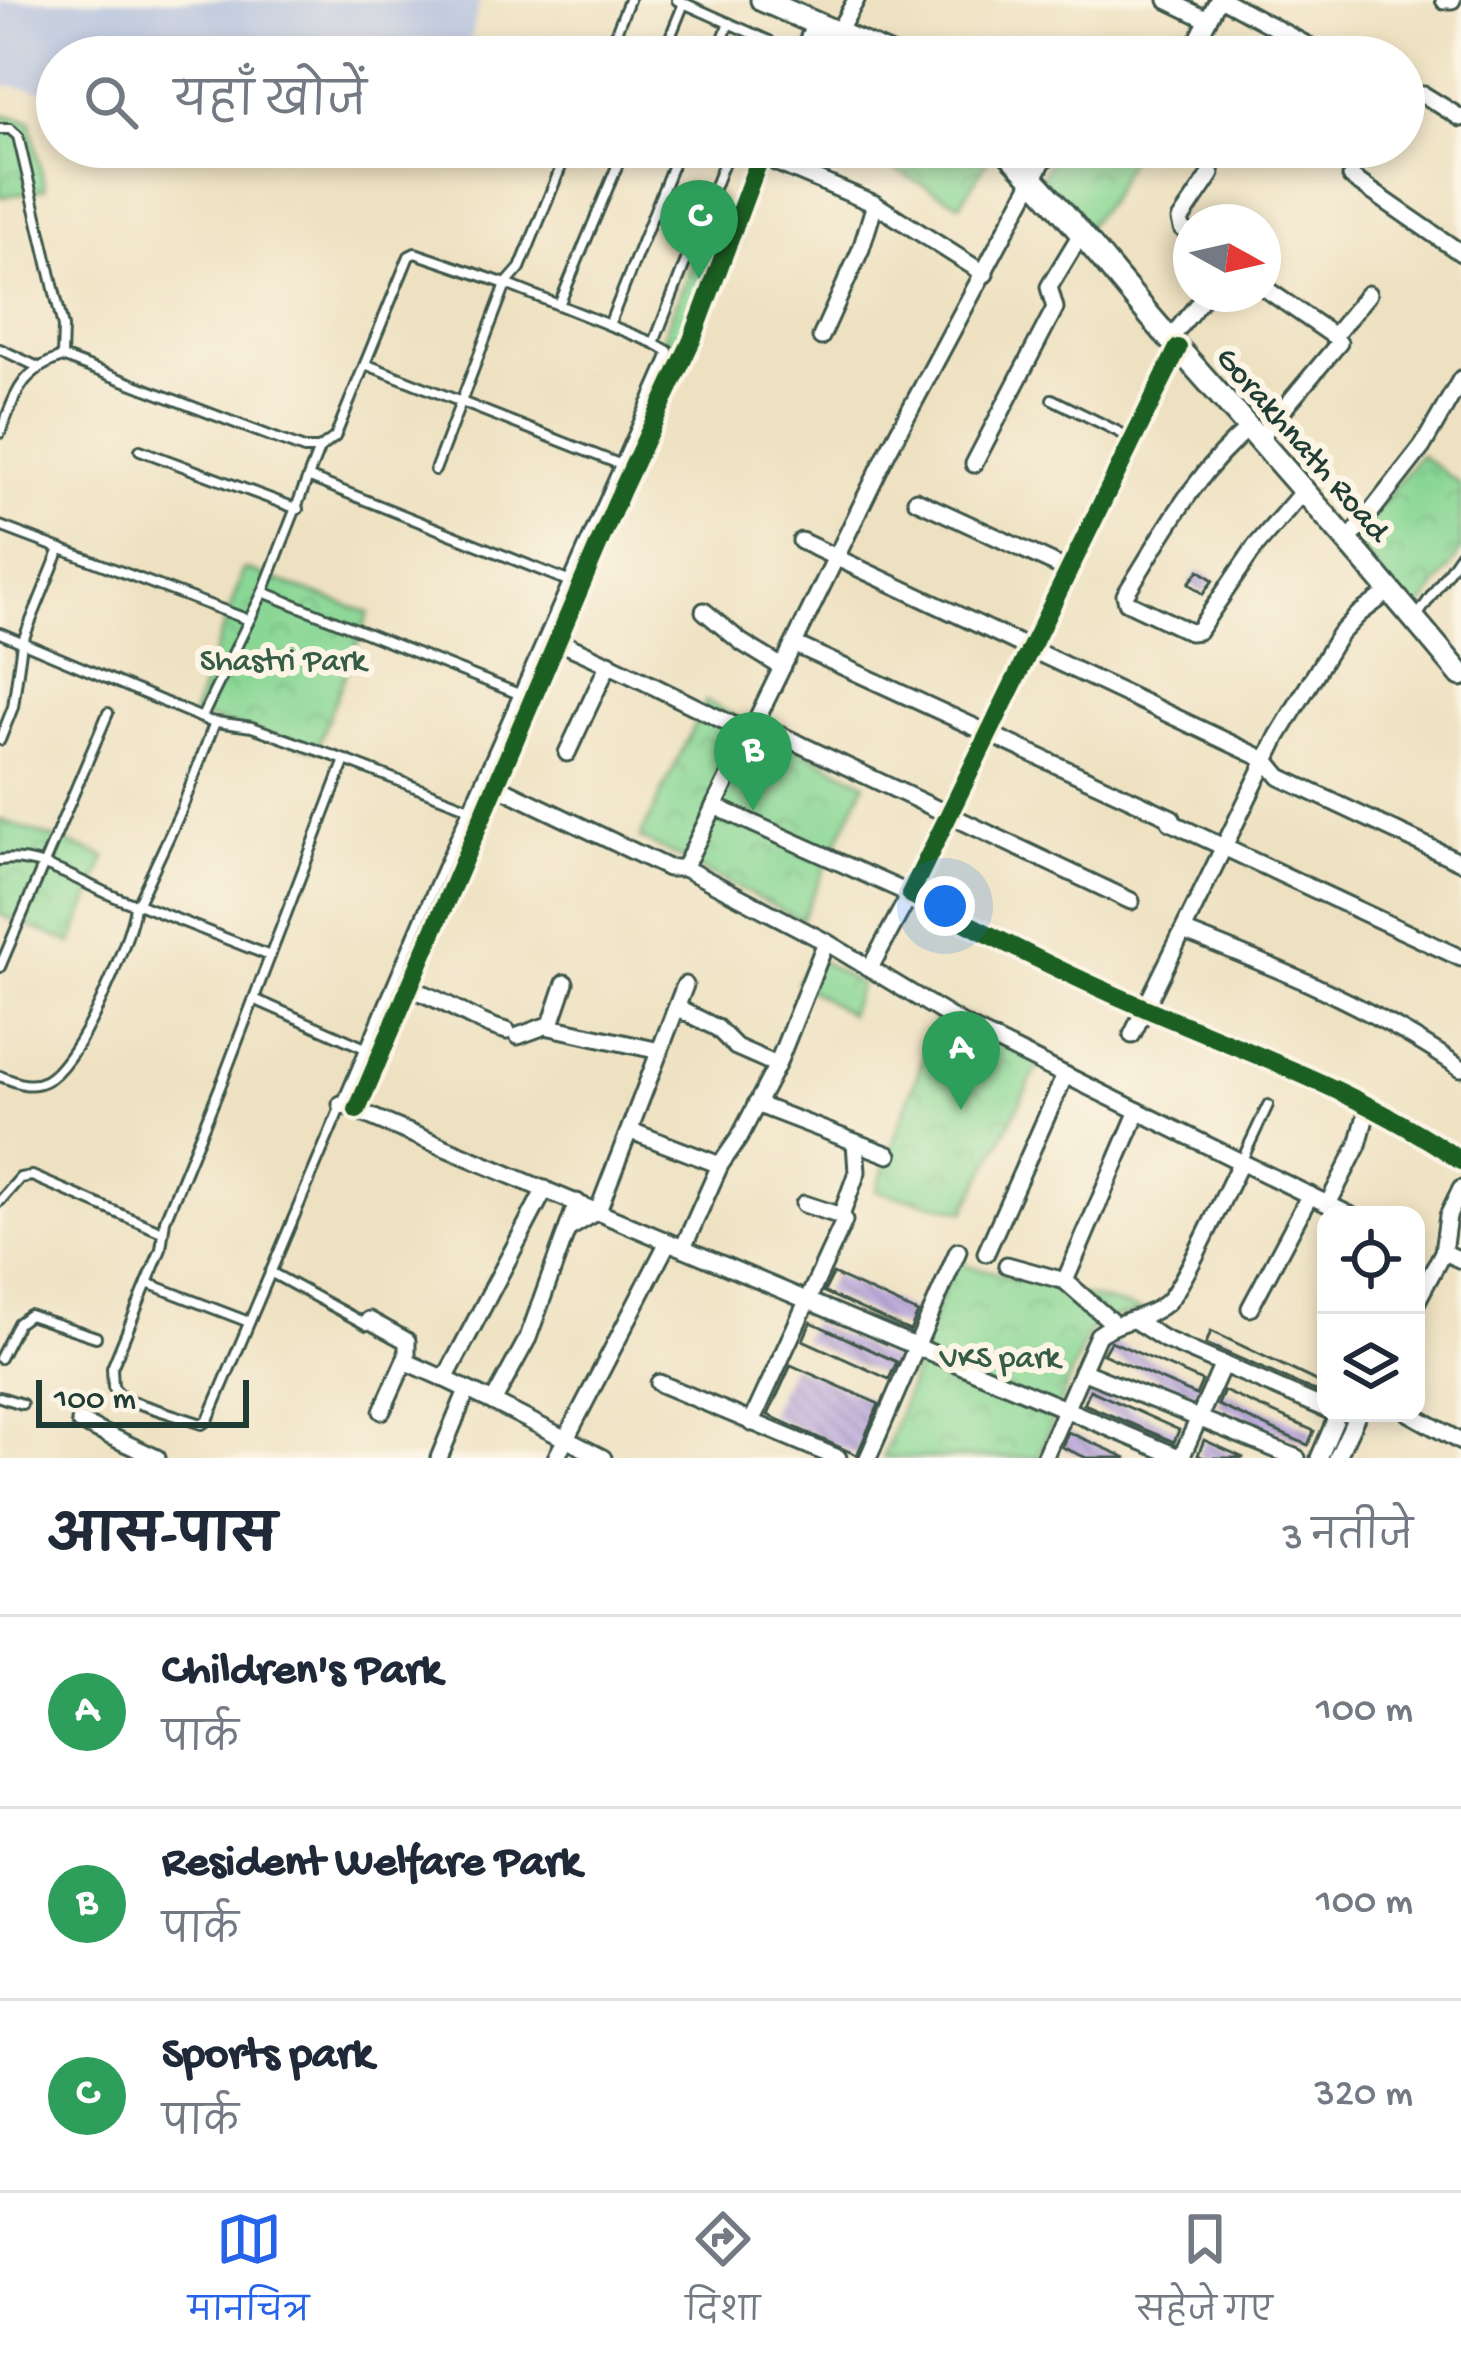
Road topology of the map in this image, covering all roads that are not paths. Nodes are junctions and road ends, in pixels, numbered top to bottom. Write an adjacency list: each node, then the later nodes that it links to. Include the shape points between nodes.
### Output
1 (629, 0): 11 (lane)
2 (762, 0): 8 (main road)
3 (856, 0): 10 (street)
4 (1167, 0): 7 (street)
5 (1221, 0): 7 (street); 18 (street)
6 (681, 2): 9 (lane); 12 (lane)
7 (1208, 20): 17 (street)
8 (815, 22): 10 (main road); 15 (street)
9 (729, 23): 13 (lane); 14 (lane)
10 (838, 32): 16 (main road)
11 (614, 36)
12 (669, 36)
13 (724, 36)
14 (758, 36)
15 (809, 36)
16 (847, 36)
17 (1200, 36)
18 (1289, 36)
19 (1425, 96): 20 (street)
20 (1461, 118)
21 (0, 129): 49 (lane, via 18,136 63,327)
22 (560, 168): 38 (lane)
23 (616, 168): 41 (lane)
24 (672, 168): 43 (lane)
25 (722, 168): 45 (lane)
26 (756, 168): 81 (street, via 692,340)
27 (798, 168): 33 (street)
28 (1024, 168): 32 (main road, Gorakhnath Road)
29 (1040, 168): 32 (street)
30 (1211, 174): 34 (street)
31 (1351, 177): 36 (street)
32 (1035, 179): 35 (main road, Gorakhnath Road); 37 (street)
33 (875, 204): 37 (street); 44 (street)
34 (1191, 204)
35 (1081, 234): 47 (main road, Gorakhnath Road); 61 (street, via 1048,287 1055,308)
36 (1461, 253)
37 (985, 274): 72 (street)
38 (506, 284): 41 (lane); 50 (lane, via 425,254 409,256); 54 (lane)
39 (1368, 294): 40 (street, via 1334,336)
40 (1281, 299)
41 (559, 305): 43 (lane)
42 (1194, 312): 47 (street)
43 (609, 325): 45 (lane)
44 (821, 338)
45 (654, 343): 60 (lane, via 668,358)
46 (1339, 343): 55 (street)
47 (1174, 344): 55 (main road, Gorakhnath Road); 57 (street)
48 (0, 349): 51 (lane)
49 (62, 357): 51 (lane); 58 (lane)
50 (365, 364): 54 (lane); 58 (lane, via 335,437)
51 (36, 366): 56 (lane)
52 (1461, 379): 68 (street, via 1422,447)
53 (1052, 399): 57 (lane)
54 (462, 402): 60 (lane); 62 (lane)
55 (1255, 432): 64 (main road, Gorakhnath Road); 64 (street, via 1229,444 1197,482 1127,602 1198,631)
56 (0, 433)
57 (1132, 439): 73 (street)
58 (319, 449): 63 (lane)
59 (140, 450): 66 (lane)
60 (620, 464): 74 (lane)
61 (974, 464)
62 (435, 470)
63 (310, 478): 66 (lane); 74 (lane)
64 (1305, 489): 68 (main road, Gorakhnath Road)
65 (916, 500): 73 (street)
66 (298, 508): 76 (lane)
67 (0, 526): 70 (lane)
68 (1349, 540): 75 (main road, Gorakhnath Road)
69 (801, 541): 72 (street)
70 (61, 549): 78 (lane); 82 (lane)
71 (1461, 553): 79 (lane)
72 (837, 556): 83 (street); 84 (street)
73 (1069, 570): 84 (street)
74 (568, 581): 88 (lane)
75 (1391, 590): 79 (main road, Gorakhnath Road); 97 (street, via 1339,635)
76 (263, 592): 78 (lane); 88 (lane)
77 (704, 611): 86 (street)
78 (249, 620): 90 (lane)
79 (1415, 620): 87 (main road, Gorakhnath Road)
80 (0, 633): 82 (lane)
81 (557, 641): 85 (street); 98 (street)
82 (22, 643): 90 (lane); 94 (lane)
83 (794, 644): 86 (street); 93 (street)
84 (1031, 647): 93 (street); 97 (street)
85 (609, 663): 92 (street); 95 (street)
86 (782, 667): 92 (street)
87 (1461, 675)
88 (518, 694): 100 (lane)
89 (108, 713): 105 (lane)
90 (202, 718): 91 (lane)
91 (215, 722): 96 (lane); 109 (lane)
92 (752, 728): 99 (street); 101 (street)
93 (989, 735): 101 (street); 102 (street)
94 (0, 740)
95 (567, 753)
96 (345, 760): 100 (lane); 112 (lane)
97 (1266, 760): 102 (street); 104 (street, via 1280,777)
98 (495, 785): 100 (street); 106 (street, via 668,868)
99 (714, 806): 106 (street); 107 (street)
100 (476, 810): 118 (street); 124 (lane)
101 (951, 815): 107 (street); 108 (street)
102 (1224, 847): 110 (street); 113 (street)
103 (0, 860): 105 (lane)
104 (1461, 862)
105 (43, 867): 109 (lane); 114 (lane)
106 (683, 868): 111 (street)
107 (910, 894): 115 (street); 121 (street)
108 (1131, 901)
109 (136, 905): 112 (lane); 128 (lane, via 96,1012 59,1072 27,1086)
110 (1183, 931): 121 (street); 127 (street, via 1385,1018)
111 (826, 942): 115 (street); 126 (street)
112 (270, 956): 119 (lane)
113 (1461, 958)
114 (0, 968)
115 (870, 968): 129 (street)
116 (565, 983): 122 (street)
117 (685, 985): 120 (street)
118 (409, 989): 122 (street, via 512,1034); 133 (street)
119 (254, 1000): 124 (lane); 152 (lane)
120 (676, 1008): 125 (street); 126 (street)
121 (1145, 1009): 123 (street); 131 (street)
122 (548, 1025): 125 (street)
123 (1132, 1035)
124 (365, 1048): 133 (lane)
125 (660, 1051): 135 (street)
126 (777, 1065): 130 (street)
127 (1461, 1068)
128 (0, 1076)
129 (1065, 1076): 134 (street); 156 (street)
130 (756, 1103): 136 (street); 140 (street)
131 (1370, 1104): 138 (street); 147 (street)
132 (1268, 1105): 139 (lane)
133 (349, 1107): 141 (street); 159 (lane)
134 (1138, 1111): 139 (street); 160 (street)
135 (631, 1131): 140 (street); 149 (street)
136 (855, 1142): 137 (street); 150 (street, via 856,1172)
137 (889, 1155)
138 (1461, 1161)
139 (1241, 1162): 143 (street); 165 (street, via 1169,1301)
140 (719, 1165): 153 (street)
141 (545, 1189): 145 (street); 175 (street)
142 (1461, 1189): 155 (street)
143 (1310, 1196): 147 (street); 164 (street)
144 (0, 1201): 152 (lane, via 32,1176)
145 (577, 1202): 149 (street); 151 (street)
146 (804, 1204): 150 (street)
147 (1328, 1204): 148 (street)
148 (1332, 1206)
149 (598, 1211): 151 (street); 153 (street)
150 (841, 1216): 163 (street)
151 (568, 1229): 179 (street, via 528,1338)
152 (162, 1232): 161 (lane)
153 (675, 1245): 163 (street); 190 (street)
154 (958, 1251): 170 (street)
155 (1443, 1252): 157 (street); 162 (street)
156 (986, 1253)
157 (1461, 1260)
158 (1007, 1265): 160 (street)
159 (270, 1272): 166 (lane); 167 (lane)
160 (1065, 1281): 168 (street)
161 (147, 1282): 166 (lane); 166 (lane, via 112,1368 124,1399 196,1424 208,1420)
162 (1425, 1286)
163 (808, 1301): 170 (street); 189 (street)
164 (1250, 1308)
165 (1134, 1320): 168 (street); 173 (street)
166 (249, 1322)
167 (368, 1323): 172 (street, via 407,1341)
168 (1114, 1323): 174 (street, via 1098,1335)
169 (96, 1337): 171 (lane, via 29,1315)
170 (916, 1346): 182 (street); 198 (street)
171 (0, 1358)
172 (405, 1360): 175 (street); 183 (street)
173 (1223, 1364): 181 (street); 184 (street)
174 (1082, 1371): 182 (street); 184 (street)
175 (445, 1379): 177 (street)
176 (659, 1383): 189 (street)
177 (467, 1390): 179 (street); 194 (street)
178 (0, 1397): 180 (lane)
179 (493, 1402): 190 (street)
180 (22, 1403)
181 (1317, 1406)
182 (1066, 1409): 184 (street, via 1181,1458); 192 (street)
183 (382, 1411)
184 (1199, 1418): 199 (street)
185 (80, 1422): 193 (street)
186 (1335, 1422): 200 (street)
187 (1354, 1422): 201 (street)
188 (1424, 1422): 191 (street)
189 (751, 1423): 197 (street)
190 (566, 1438): 195 (street); 196 (street)
191 (1461, 1442)
192 (1048, 1457)
193 (157, 1458)
194 (439, 1458)
195 (556, 1458)
196 (603, 1458)
197 (838, 1458)
198 (868, 1458)
199 (1297, 1458)
200 (1319, 1458)
201 (1337, 1458)

